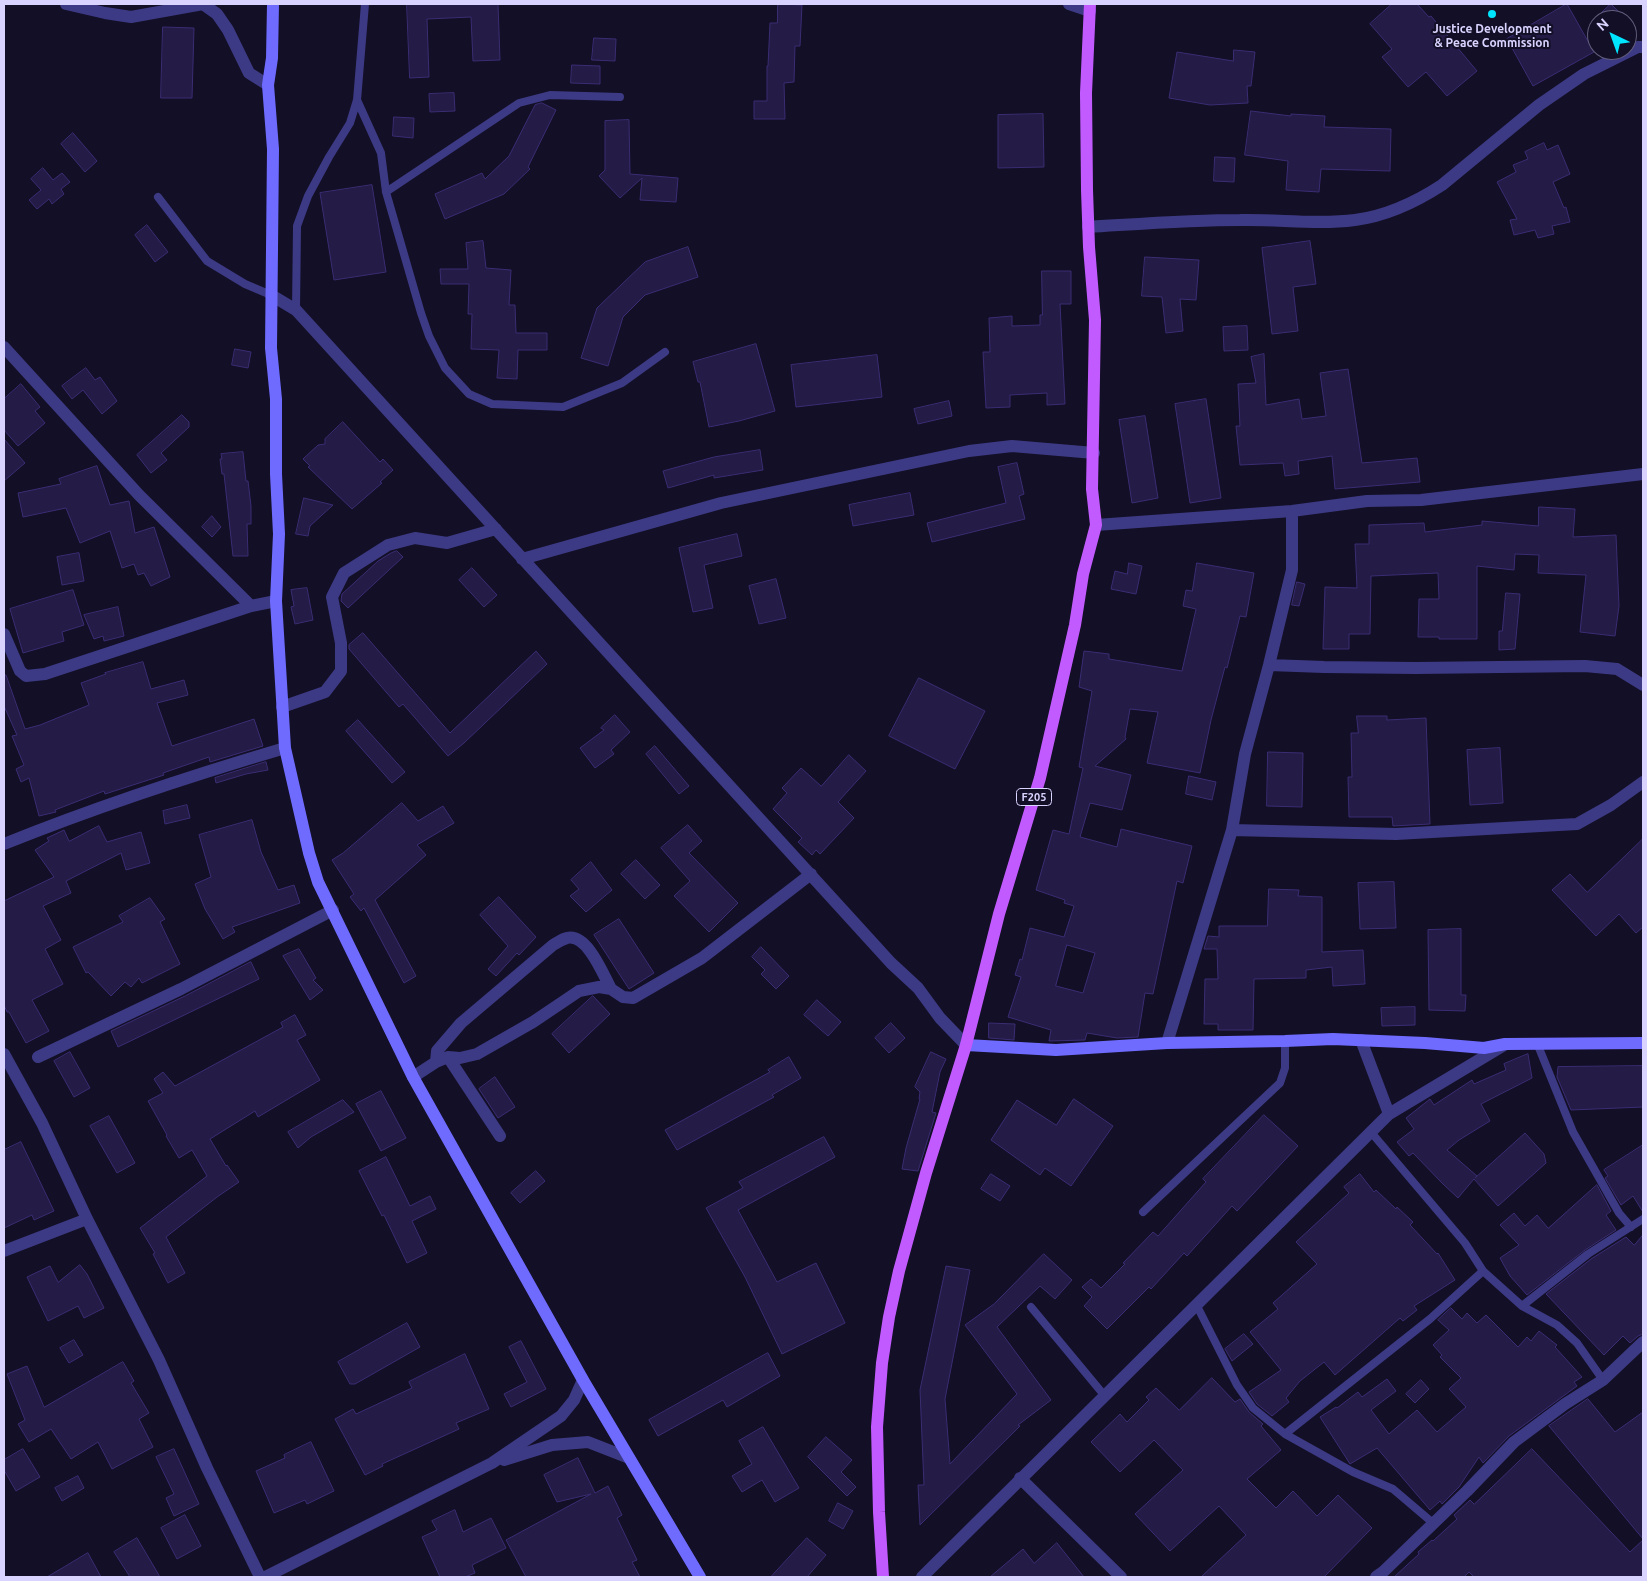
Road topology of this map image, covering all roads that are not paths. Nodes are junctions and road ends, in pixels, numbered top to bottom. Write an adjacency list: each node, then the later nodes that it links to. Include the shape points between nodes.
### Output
1 (66, 4): 2 (street, via 131,17)
2 (203, 4): 8 (street, via 217,14 228,30 249,74)
3 (273, 4): 8 (street)
4 (366, 4): 10 (lane)
5 (1069, 4): 6 (street)
6 (1090, 7): 13 (main road, F205, via 1086,93)
7 (1643, 47): 13 (street, via 1584,74 1539,105 1442,185 1418,200 1381,214 1354,220 1240,220)
8 (268, 84): 14 (street, via 273,149)
9 (620, 97): 11 (lane, via 550,95 519,103)
10 (357, 100): 11 (lane, via 381,153); 15 (lane, via 350,123 308,196 297,226)
11 (386, 192): 17 (lane, via 429,336 445,368 469,394 492,404 563,407 622,383)
12 (158, 197): 14 (lane, via 208,261 245,284)
13 (1088, 227): 19 (main road, F205, via 1095,320)
14 (271, 295): 15 (street); 25 (street, via 279,534)
15 (296, 310): 23 (street)
16 (4, 348): 18 (street)
17 (665, 352)
18 (9, 363): 26 (street)
19 (1094, 453): 22 (main road, F205, via 1092,489); 24 (street, via 1012,446 969,451 721,503)
20 (1643, 474): 21 (street)
21 (1292, 511): 22 (street); 28 (street, via 1292,570)
22 (1096, 525): 44 (main road, F205, via 1040,778)
23 (496, 529): 24 (street); 30 (street, via 447,543 415,538 388,545 344,573 332,597 342,643 341,671 325,692)
24 (522, 559): 35 (street)
25 (276, 602): 26 (street); 30 (street)
26 (251, 606): 27 (street, via 45,674 26,676 20,671)
27 (4, 634)
28 (1269, 665): 29 (street, via 1416,668 1585,666 1617,669); 33 (street, via 1245,754)
29 (1643, 685)
30 (282, 707): 31 (street)
31 (285, 748): 34 (street, via 201,772); 36 (street, via 308,852 318,882)
32 (1643, 782): 33 (street, via 1577,824 1396,834)
33 (1232, 830): 40 (street)
34 (4, 844)
35 (811, 874): 37 (street, via 702,958 633,998 622,997); 44 (street, via 891,963 918,988)
36 (333, 910): 46 (street); 48 (street)
37 (611, 989): 47 (street, via 600,987 580,991 477,1054); 47 (street, via 590,950 574,937 565,938 461,1023 437,1051)
38 (1362, 1040): 39 (street); 42 (street, via 1484,1048); 49 (street)
39 (1285, 1041): 40 (street); 52 (lane, via 1285,1068 1280,1083)
40 (1167, 1043): 44 (street, via 1056,1050)
41 (1643, 1043): 43 (street)
42 (1505, 1044): 43 (street); 49 (street)
43 (1537, 1044): 55 (lane, via 1573,1132 1619,1213)
44 (966, 1045): 73 (main road, F205, via 926,1173 889,1317 877,1427)
45 (4, 1054): 53 (street, via 42,1122)
46 (38, 1058)
47 (442, 1060): 48 (street); 51 (street)
48 (413, 1077): 62 (street)
49 (1389, 1114): 50 (street)
50 (1370, 1131): 57 (lane, via 1465,1243); 58 (street)
51 (500, 1136)
52 (1143, 1212)
53 (87, 1219): 56 (street); 70 (street, via 159,1360)
54 (1643, 1219): 55 (lane)
55 (1631, 1227): 59 (lane, via 1588,1254)
56 (4, 1251)
57 (1483, 1271): 59 (lane); 65 (lane, via 1430,1319)
58 (1196, 1304): 64 (street); 65 (lane, via 1237,1385 1253,1408)
59 (1522, 1306): 63 (lane, via 1558,1325 1576,1343)
60 (1032, 1307): 64 (lane)
61 (1643, 1342): 63 (street)
62 (583, 1380): 66 (street); 67 (street, via 562,1416)
63 (1603, 1380): 69 (street, via 1514,1442)
64 (1104, 1395): 68 (street)
65 (1285, 1434): 69 (lane, via 1353,1472 1393,1489)
66 (629, 1458): 67 (street, via 588,1442 552,1445); 72 (street)
67 (492, 1463): 71 (street)
68 (1020, 1478): 74 (street); 75 (street)
69 (1433, 1523): 76 (street)
70 (260, 1577)
71 (265, 1577)
72 (700, 1577)
73 (883, 1577)
74 (922, 1577)
75 (1121, 1577)
76 (1376, 1577)

